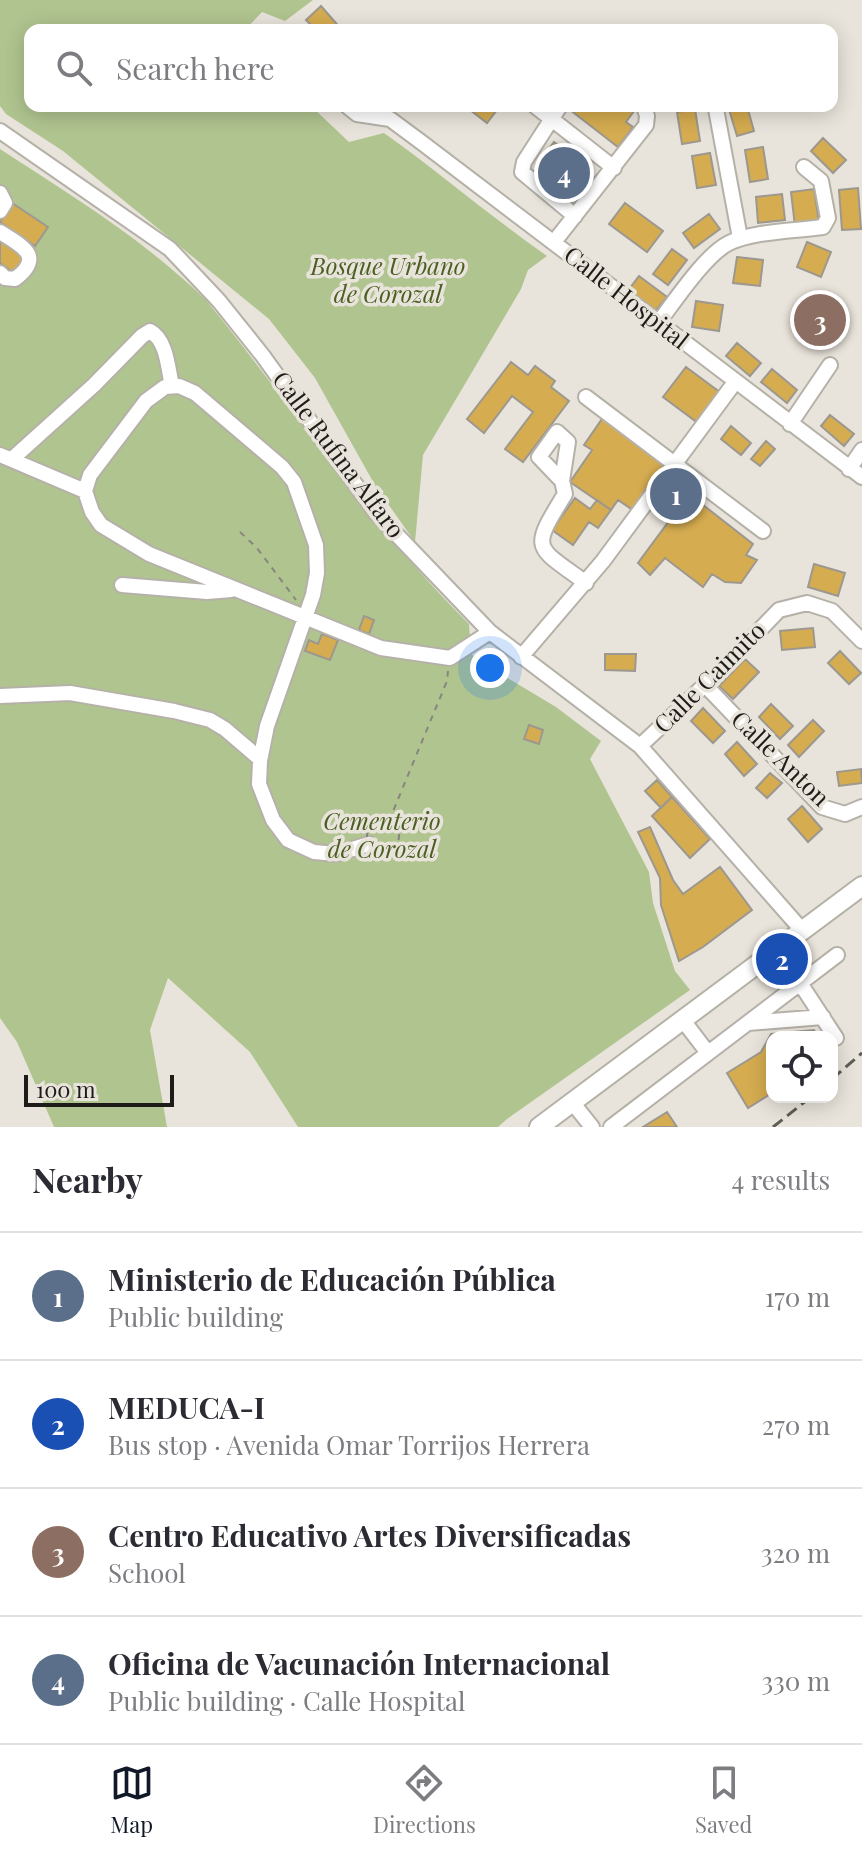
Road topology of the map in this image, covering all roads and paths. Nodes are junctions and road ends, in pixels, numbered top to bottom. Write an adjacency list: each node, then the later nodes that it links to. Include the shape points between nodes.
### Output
1 (354, 112): 5 (street)
2 (556, 112): 8 (street); 11 (street, via 522,172)
3 (646, 112): 8 (street, via 646,125)
4 (717, 112): 13 (street)
5 (388, 113): 14 (street, Calle Hospital)
6 (3, 138): 34 (street, Calle Rufina Alfaro, via 170,249 263,356 376,513)
7 (804, 167): 13 (street, via 821,181 828,218 823,227)
8 (614, 168): 11 (street)
9 (0, 193): 10 (street, via 5,203)
10 (0, 211)
11 (575, 216): 14 (street)
12 (0, 232): 15 (street, via 30,256 15,279)
13 (740, 238): 16 (street, via 714,253)
14 (554, 242): 16 (street, Calle Hospital)
15 (0, 273)
16 (658, 323): 18 (street, Calle Hospital)
17 (830, 365): 21 (street)
18 (735, 382): 21 (street, Calle Hospital); 24 (street)
19 (172, 386): 23 (street, via 163,345 150,331); 27 (street, via 146,401 90,475); 33 (street, via 195,393 294,482 316,545 317,573)
20 (586, 397): 24 (street)
21 (790, 424): 25 (street, Calle Hospital)
22 (862, 450): 25 (street)
23 (6, 457): 27 (street)
24 (674, 464): 28 (street); 30 (street)
25 (856, 473)
26 (562, 481): 30 (street, via 565,494 542,530 541,543 547,555)
27 (85, 491): 32 (street, via 101,525 149,554)
28 (763, 531)
29 (240, 532): 33 (path)
30 (586, 583): 36 (street)
31 (122, 585): 32 (street)
32 (235, 590): 33 (street)
33 (308, 614): 37 (street, via 381,648); 41 (street)
34 (490, 632): 36 (street, Calle Rufina Alfaro); 37 (street)
35 (862, 641): 38 (street, Calle Caimito, via 832,611 807,603 779,610)
36 (521, 657): 40 (street, Calle Rufina Alfaro)
37 (450, 658): 43 (path, via 447,681)
38 (705, 685): 40 (street, Calle Caimito); 42 (street, Calle Anton, via 822,807 845,814)
39 (0, 696): 41 (street, via 70,693 186,714 217,724)
40 (640, 746): 46 (street, Calle Rufina Alfaro)
41 (260, 759): 44 (street, via 259,784 273,820 288,840 314,852 336,854)
42 (862, 807)
43 (389, 821): 44 (path, via 370,827); 44 (path, via 399,832 395,847 380,852)
44 (369, 844)
45 (862, 886): 46 (main road)
46 (801, 929): 50 (main road)
47 (837, 955): 48 (street)
48 (800, 983): 49 (street); 51 (street)
49 (823, 1017): 51 (street); 52 (street)
50 (682, 1019): 53 (street); 54 (main road)
51 (747, 1023): 53 (street)
52 (832, 1031)
53 (708, 1053): 57 (street)
54 (572, 1102): 55 (main road); 56 (street)
55 (539, 1127)
56 (592, 1127)
57 (611, 1127)

